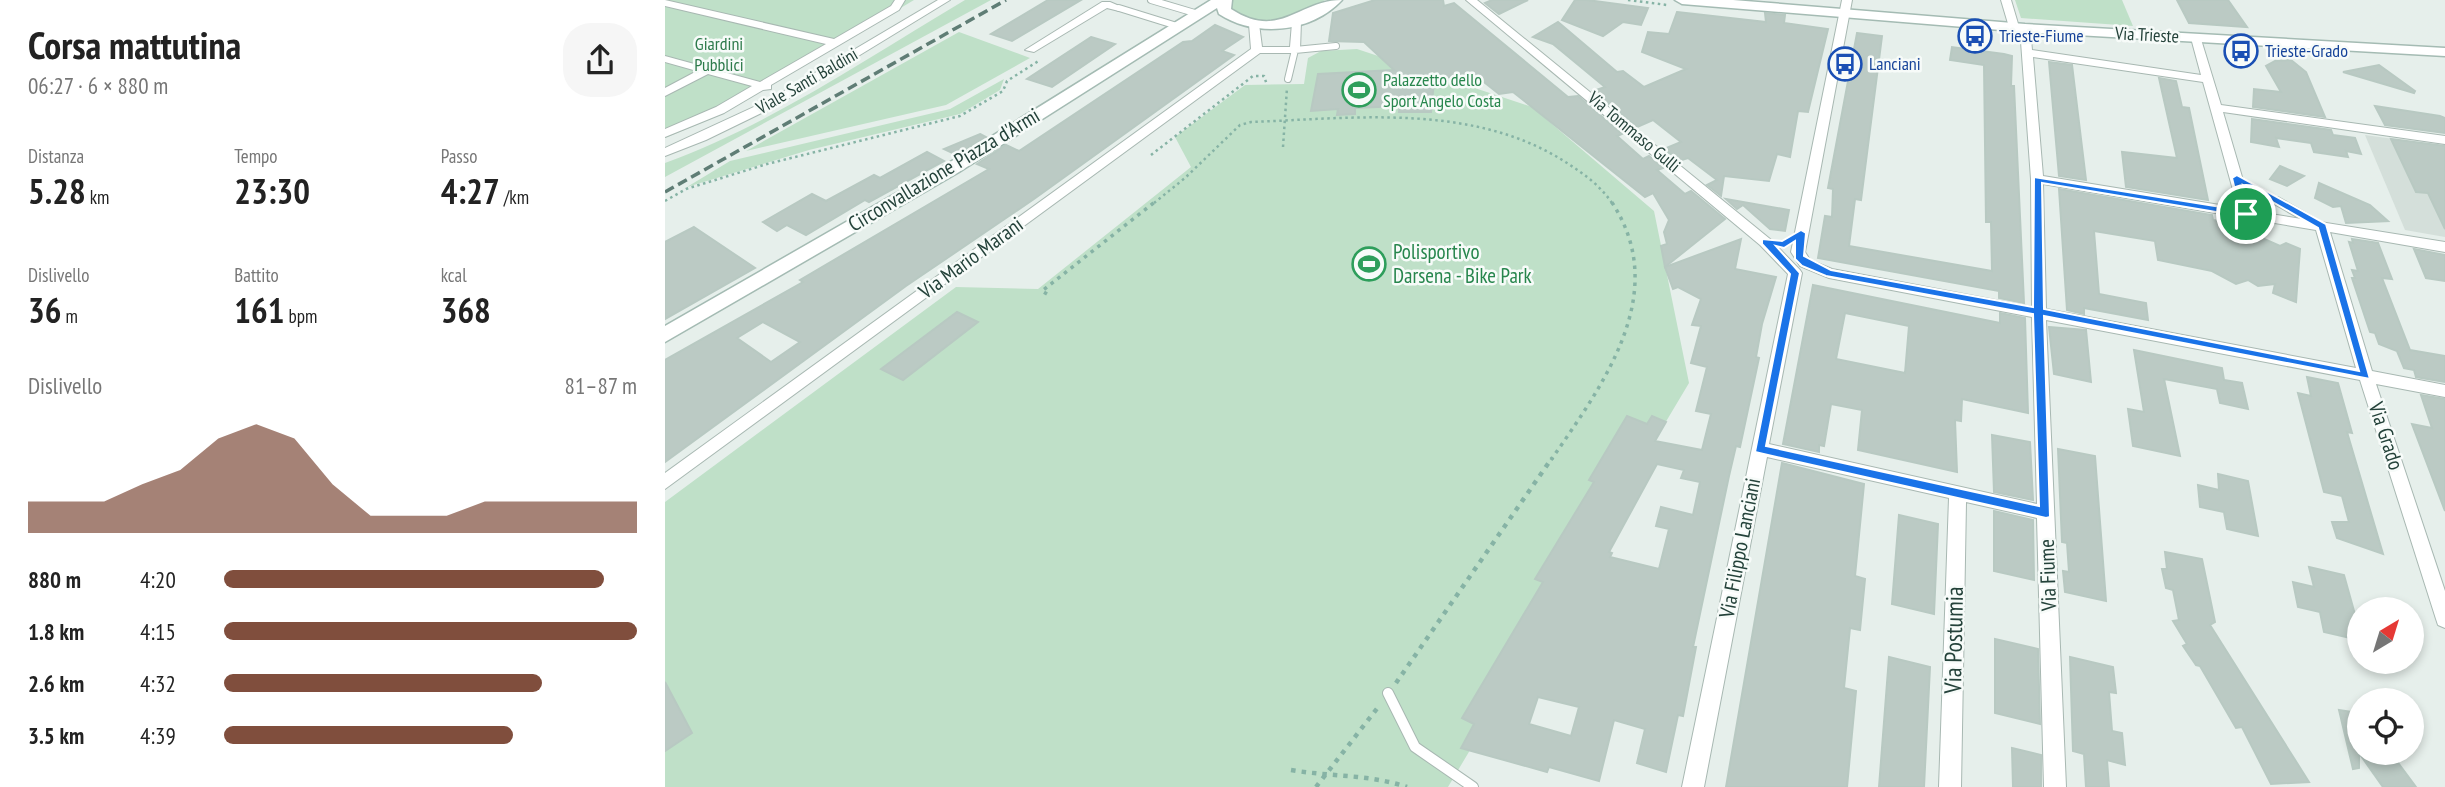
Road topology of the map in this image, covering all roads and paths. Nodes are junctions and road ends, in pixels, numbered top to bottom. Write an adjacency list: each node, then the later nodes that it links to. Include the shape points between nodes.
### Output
1 (711, 0): 13 (street)
2 (900, 0): 20 (street, via 895,8)
3 (945, 0): 40 (street, Viale Santi Baldini, via 743,118)
4 (1151, 0): 15 (lane)
5 (1222, 0): 14 (street, via 1224,11); 15 (street, Circonvallazione Piazza d'Armi)
6 (1335, 0): 16 (street)
7 (1471, 0): 48 (street, Via Tommaso Gulli)
8 (1682, 0): 12 (street, Via Trieste)
9 (2006, 0): 18 (street, Via Fiume)
10 (665, 3): 13 (street)
11 (1119, 8): 15 (lane); 22 (street, via 1106,4)
12 (1846, 8): 18 (street, Via Trieste); 47 (street, Via Filippo Lanciani)
13 (694, 9): 20 (street)
14 (1234, 19): 15 (street, via 1207,15); 17 (street)
15 (1186, 21): 53 (street, Circonvallazione Piazza d'Armi, via 953,168)
16 (1297, 23): 17 (street); 24 (street)
17 (1254, 24): 23 (street)
18 (2020, 27): 19 (street, Via Trieste); 26 (street, Via Fiume)
19 (2196, 38): 25 (street, Via Trieste); 31 (street)
20 (838, 44): 33 (street)
21 (1336, 46): 24 (lane)
22 (1030, 50)
23 (1257, 50): 24 (street); 57 (street, Via Mario Marani)
24 (1295, 50): 30 (lane)
25 (2445, 52)
26 (2027, 53): 31 (street); 43 (street, Via Fiume)
27 (1050, 54): 44 (path, via 1007,80 1003,91 960,116 767,164 686,189)
28 (665, 59): 29 (street)
29 (706, 71): 33 (street); 34 (street)
30 (1288, 79): 36 (path)
31 (2209, 79): 35 (street)
32 (1267, 85): 41 (path, via 1264,76 1253,76)
33 (765, 87): 37 (street)
34 (665, 93)
35 (2218, 108): 38 (street); 42 (street)
36 (1283, 121): 39 (path); 51 (path, via 1240,125 1185,178 1042,291); 61 (path, via 1429,119 1473,125 1520,139 1566,160 1601,186 1627,223 1637,265 1633,311 1599,387)
37 (665, 133)
38 (2445, 140)
39 (1283, 147)
40 (665, 152)
41 (1151, 155)
42 (2237, 178): 45 (street); 46 (lane)
43 (2037, 179): 45 (street); 52 (street, Via Fiume)
44 (665, 201)
45 (2246, 214): 46 (street)
46 (2322, 227): 49 (street); 54 (street, Via Grado)
47 (1801, 233): 48 (street, via 1784,244); 50 (street, Via Filippo Lanciani)
48 (1765, 242): 50 (street, Via Tommaso Gulli)
49 (2445, 247)
50 (1795, 264): 52 (street, Via Tommaso Gulli); 56 (street, Via Filippo Lanciani)
51 (1047, 294)
52 (2038, 312): 54 (street, Via Tommaso Gulli); 59 (street, Via Fiume)
53 (665, 335)
54 (2366, 376): 55 (street, Via Tommaso Gulli); 60 (street, Via Grado)
55 (2445, 391)
56 (1759, 449): 58 (street); 67 (street, Via Filippo Lanciani)
57 (665, 482)
58 (1958, 493): 59 (street); 68 (street, Via Postumia)
59 (2046, 513): 69 (street, Via Fiume)
60 (2445, 619)
61 (1388, 693): 63 (path); 66 (lane, via 1398,704 1415,747)
62 (1290, 770): 63 (path)
63 (1326, 776): 64 (path); 65 (path, via 1376,777)
64 (1316, 787)
65 (1407, 787)
66 (1473, 787)
67 (1693, 787)
68 (1951, 787)
69 (2055, 787)

